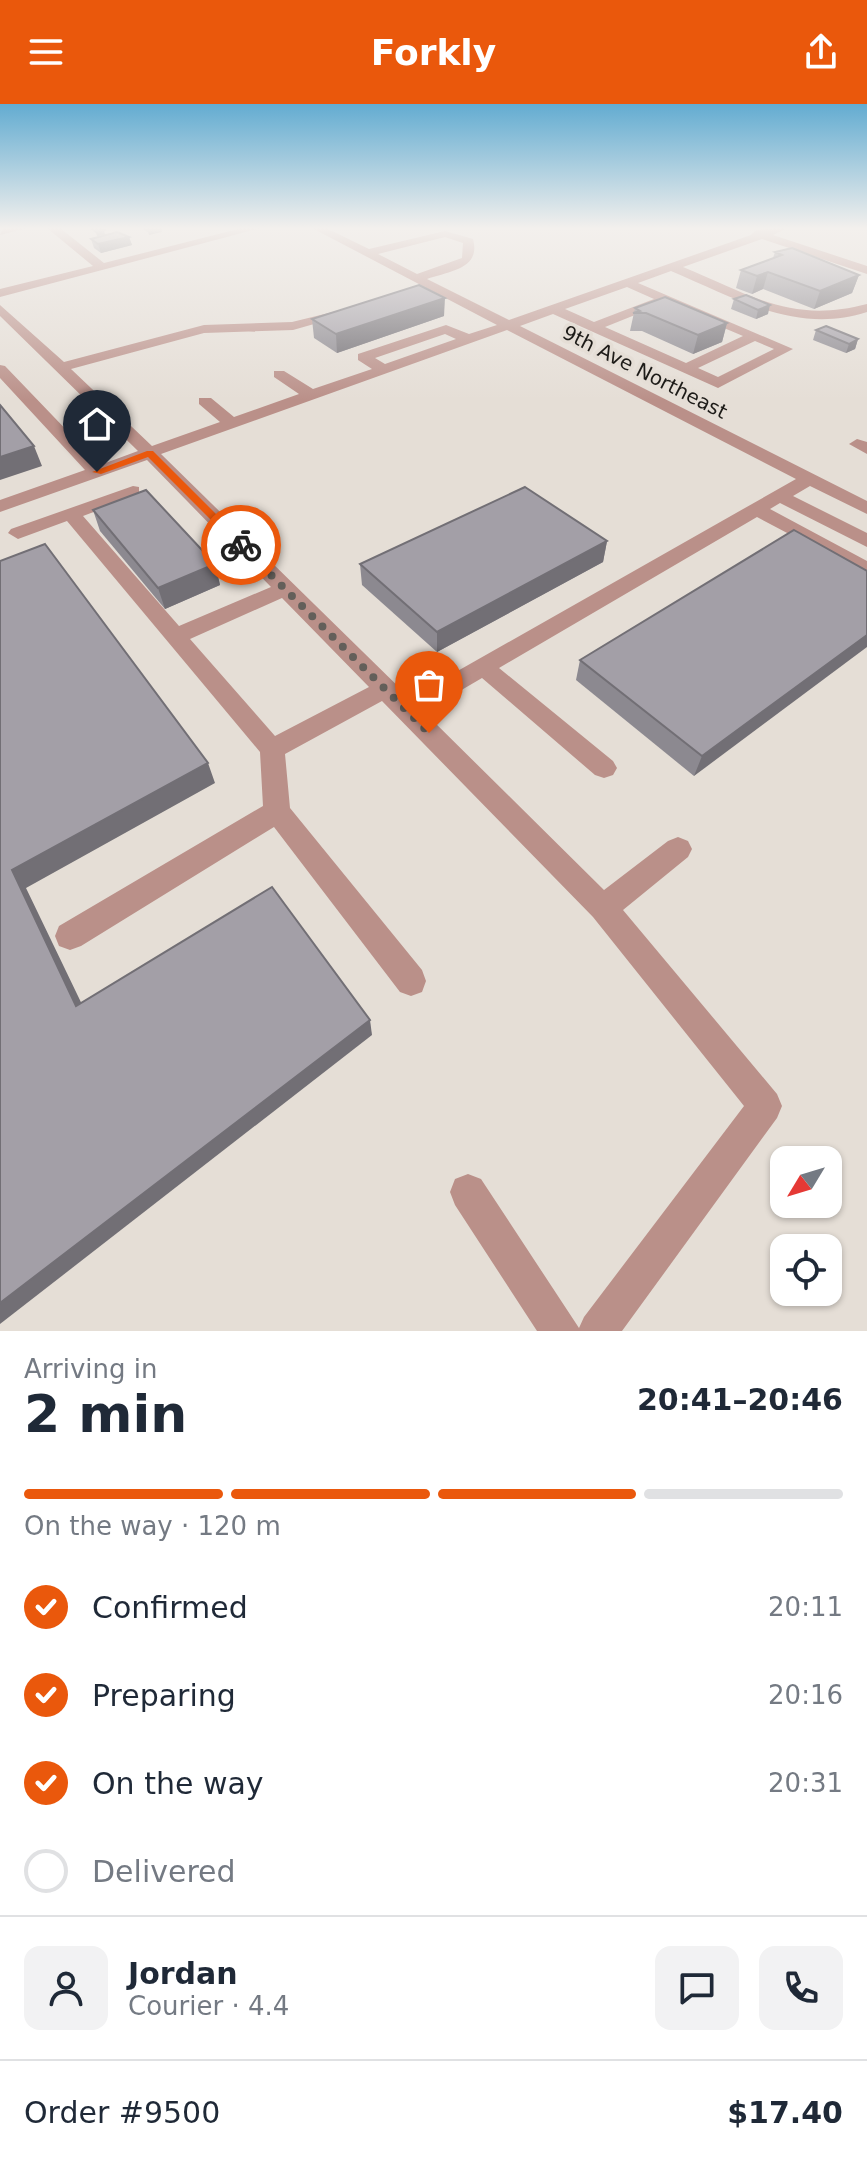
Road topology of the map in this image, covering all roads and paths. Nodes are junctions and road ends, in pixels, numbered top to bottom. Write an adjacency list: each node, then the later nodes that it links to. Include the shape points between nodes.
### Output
1 (30, 285): 6 (street)
2 (423, 285): 12 (street, 9th Ave Northeast)
3 (616, 285): 11 (street)
4 (633, 285): 7 (street)
5 (719, 285): 9 (street, via 800,317 835,318)
6 (0, 293)
7 (665, 299): 13 (street); 15 (street)
8 (353, 308): 18 (street, via 293,326 204,329)
9 (867, 308)
10 (0, 309): 14 (street)
11 (553, 309): 12 (street); 13 (street)
12 (507, 325): 17 (street); 28 (street, 9th Ave Northeast)
13 (594, 327): 21 (street)
14 (23, 331): 16 (street); 18 (street)
15 (755, 336): 21 (street); 21 (street, via 786,349 718,383)
16 (0, 338)
17 (467, 339): 20 (street); 20 (street, via 446,329 363,357)
18 (62, 367): 26 (street)
19 (0, 369): 27 (street)
20 (383, 369): 23 (street)
21 (685, 369)
22 (279, 374): 23 (street)
23 (311, 395): 25 (street)
24 (205, 401): 25 (street)
25 (232, 424): 26 (street)
26 (150, 453): 27 (street); 38 (street)
27 (97, 472): 31 (street)
28 (809, 479): 30 (street); 32 (street, 9th Ave Northeast)
29 (133, 491): 34 (street)
30 (780, 496): 33 (street); 36 (street)
31 (0, 508): 35 (street)
32 (867, 508)
33 (756, 509): 37 (street); 40 (street)
34 (71, 514): 35 (street); 39 (street)
35 (9, 537)
36 (867, 541)
37 (867, 569)
38 (285, 589): 39 (street); 41 (street)
39 (176, 636): 43 (street)
40 (483, 667): 42 (street); 44 (street)
41 (385, 689): 42 (street); 43 (street)
42 (407, 711): 47 (street)
43 (272, 749): 45 (street)
44 (604, 768)
45 (277, 811): 48 (street); 49 (street)
46 (678, 849): 47 (street)
47 (603, 908): 52 (street, via 765,1106)
48 (70, 936)
49 (411, 981)
50 (468, 1192): 51 (street)
51 (560, 1331)
52 (598, 1331)

